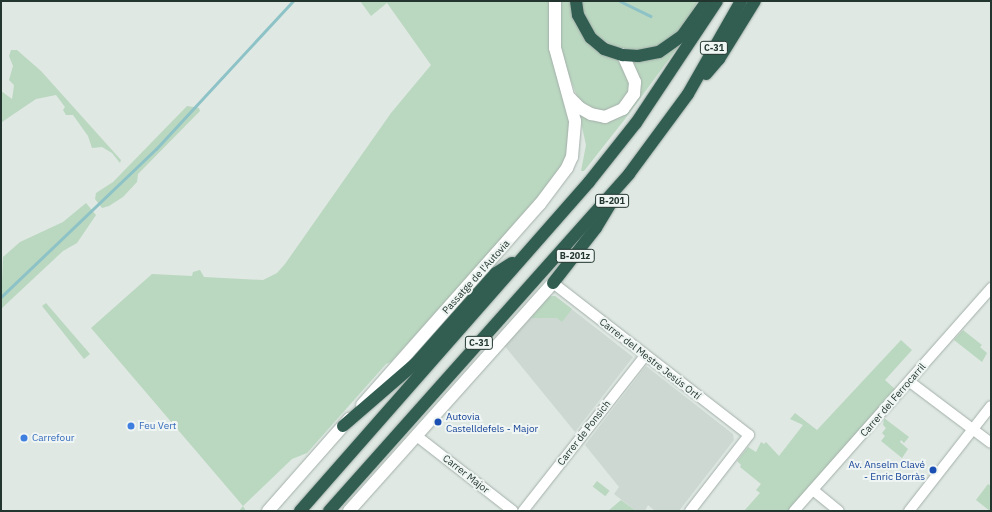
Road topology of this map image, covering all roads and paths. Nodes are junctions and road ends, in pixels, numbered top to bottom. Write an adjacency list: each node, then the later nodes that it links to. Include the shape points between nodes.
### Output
1 (555, 1): 9 (street, Passatge de l'Autovia, via 555,48)
2 (576, 1): 7 (highway, via 578,15 591,38 604,49)
3 (708, 1): 7 (highway, via 682,36 671,45 651,54)
4 (717, 1): 12 (highway, C-31, via 636,123 589,182)
5 (741, 1): 8 (highway, C-31)
6 (755, 1): 8 (highway, via 719,59)
7 (623, 55): 9 (street, via 635,84 634,94 623,110 605,117 591,114)
8 (688, 94): 10 (highway, C-31)
9 (570, 98): 18 (street, Passatge de l'Autovia, via 575,136 572,157 560,179)
10 (629, 174): 11 (highway, B-201); 25 (highway, C-31)
11 (596, 228): 13 (highway, B-201z)
12 (521, 257): 18 (highway, via 496,273 416,363); 24 (highway, C-31)
13 (553, 283): 15 (street, Carrer del Mestre Jesús Ortí); 20 (street, B-201z)
14 (991, 288): 16 (street, Carrer del Ferrocarril)
15 (645, 356): 28 (street, Carrer de Ponsich); 29 (street, Carrer del Mestre Jesús Ortí, via 749,435)
16 (910, 382): 19 (street); 22 (street, Carrer del Ferrocarril)
17 (991, 406): 19 (street)
18 (343, 426): 23 (street, Passatge de l'Autovia)
19 (973, 430): 21 (street); 32 (street)
20 (418, 437): 26 (street, B-201z); 27 (street, Carrer Major)
21 (991, 443)
22 (813, 490): 30 (street, Carrer del Ferrocarril); 31 (street)
23 (268, 511)
24 (300, 511)
25 (329, 511)
26 (349, 511)
27 (513, 511)
28 (524, 511)
29 (690, 511)
30 (794, 511)
31 (839, 511)
32 (909, 511)

